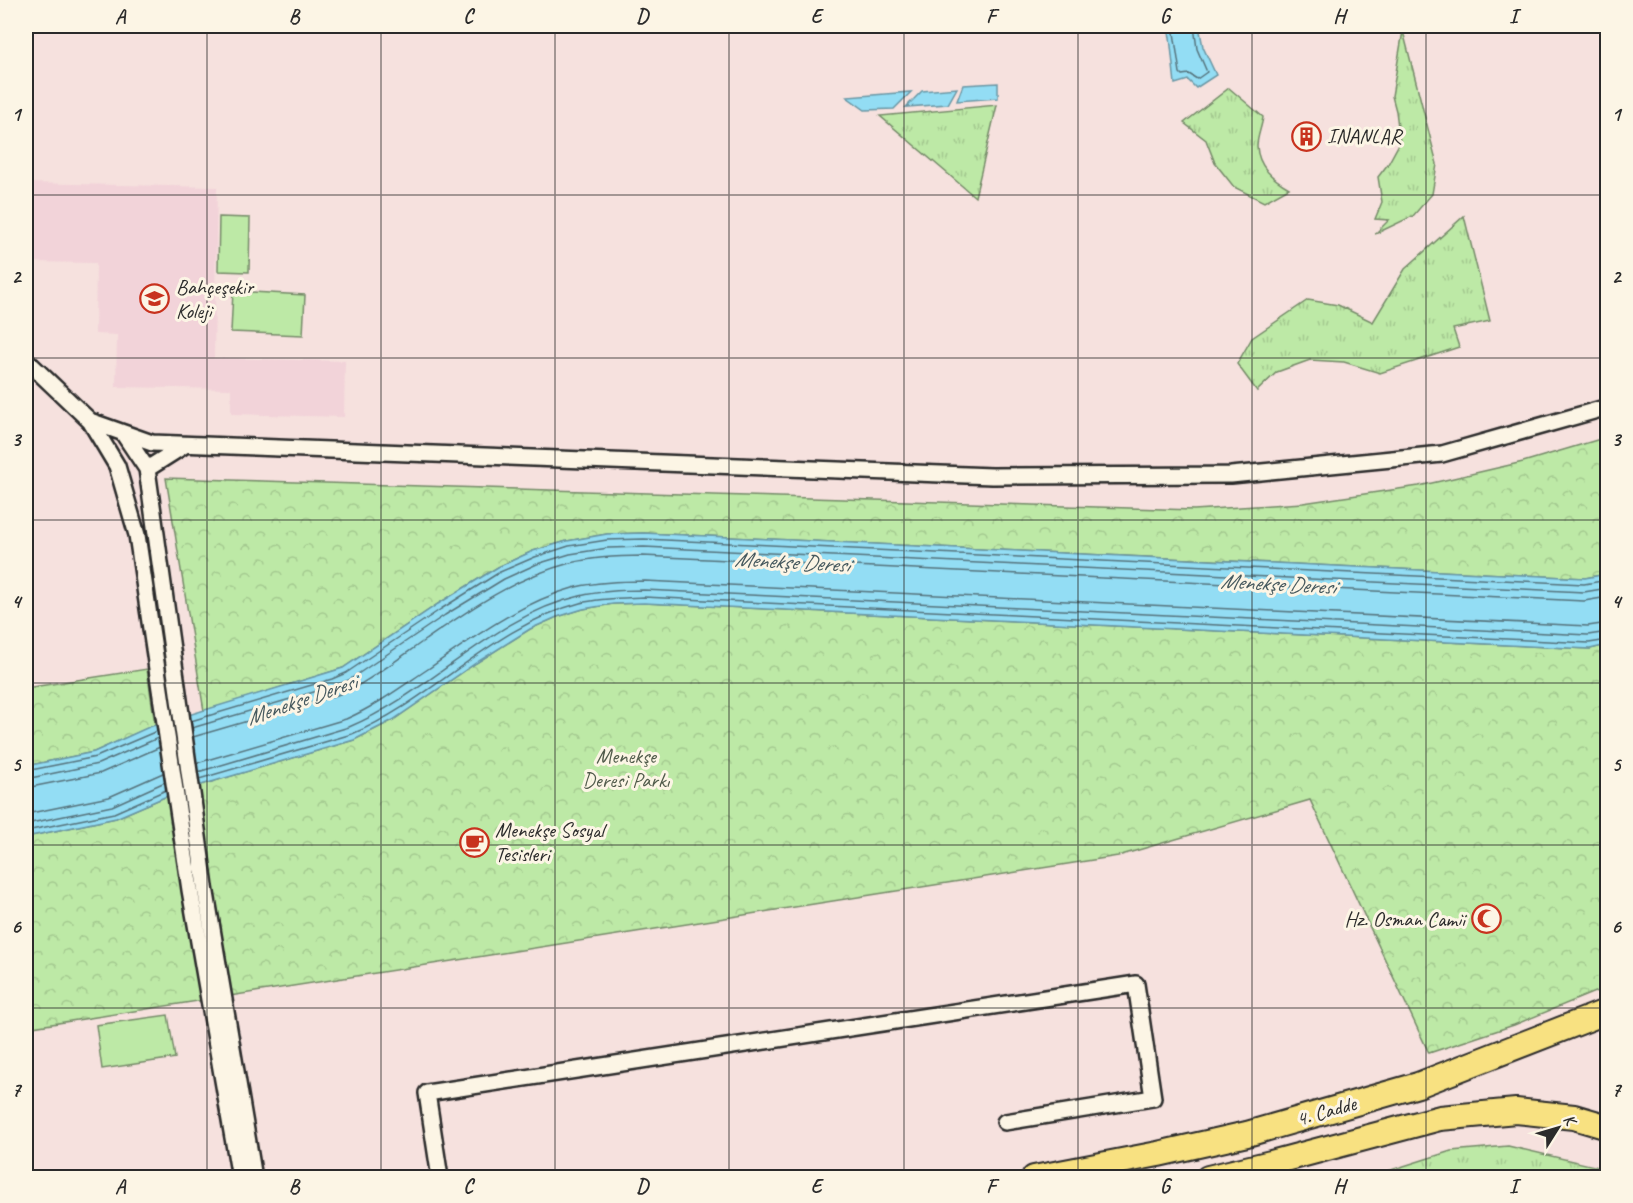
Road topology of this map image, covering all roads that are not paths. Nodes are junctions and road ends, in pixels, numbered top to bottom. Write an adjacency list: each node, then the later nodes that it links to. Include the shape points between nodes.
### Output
1 (26, 360): 3 (street)
2 (1608, 407): 5 (street, via 1442,454 1231,475 992,476)
3 (90, 421): 4 (street); 10 (street, via 117,466 137,535 181,831)
4 (123, 433): 5 (street, via 152,443); 6 (street)
5 (185, 445): 6 (street)
6 (147, 469): 11 (street, via 196,826)
7 (1608, 1011): 13 (main road, 4. Cadde, via 1418,1085 1247,1134)
8 (1005, 1122): 12 (street, via 1153,1098 1136,984 427,1093)
9 (1608, 1126): 14 (main road, 4. Cadde, via 1574,1117 1516,1111 1440,1118)
10 (240, 1178)
11 (254, 1178)
12 (440, 1178)
13 (1034, 1178)
14 (1208, 1178)

